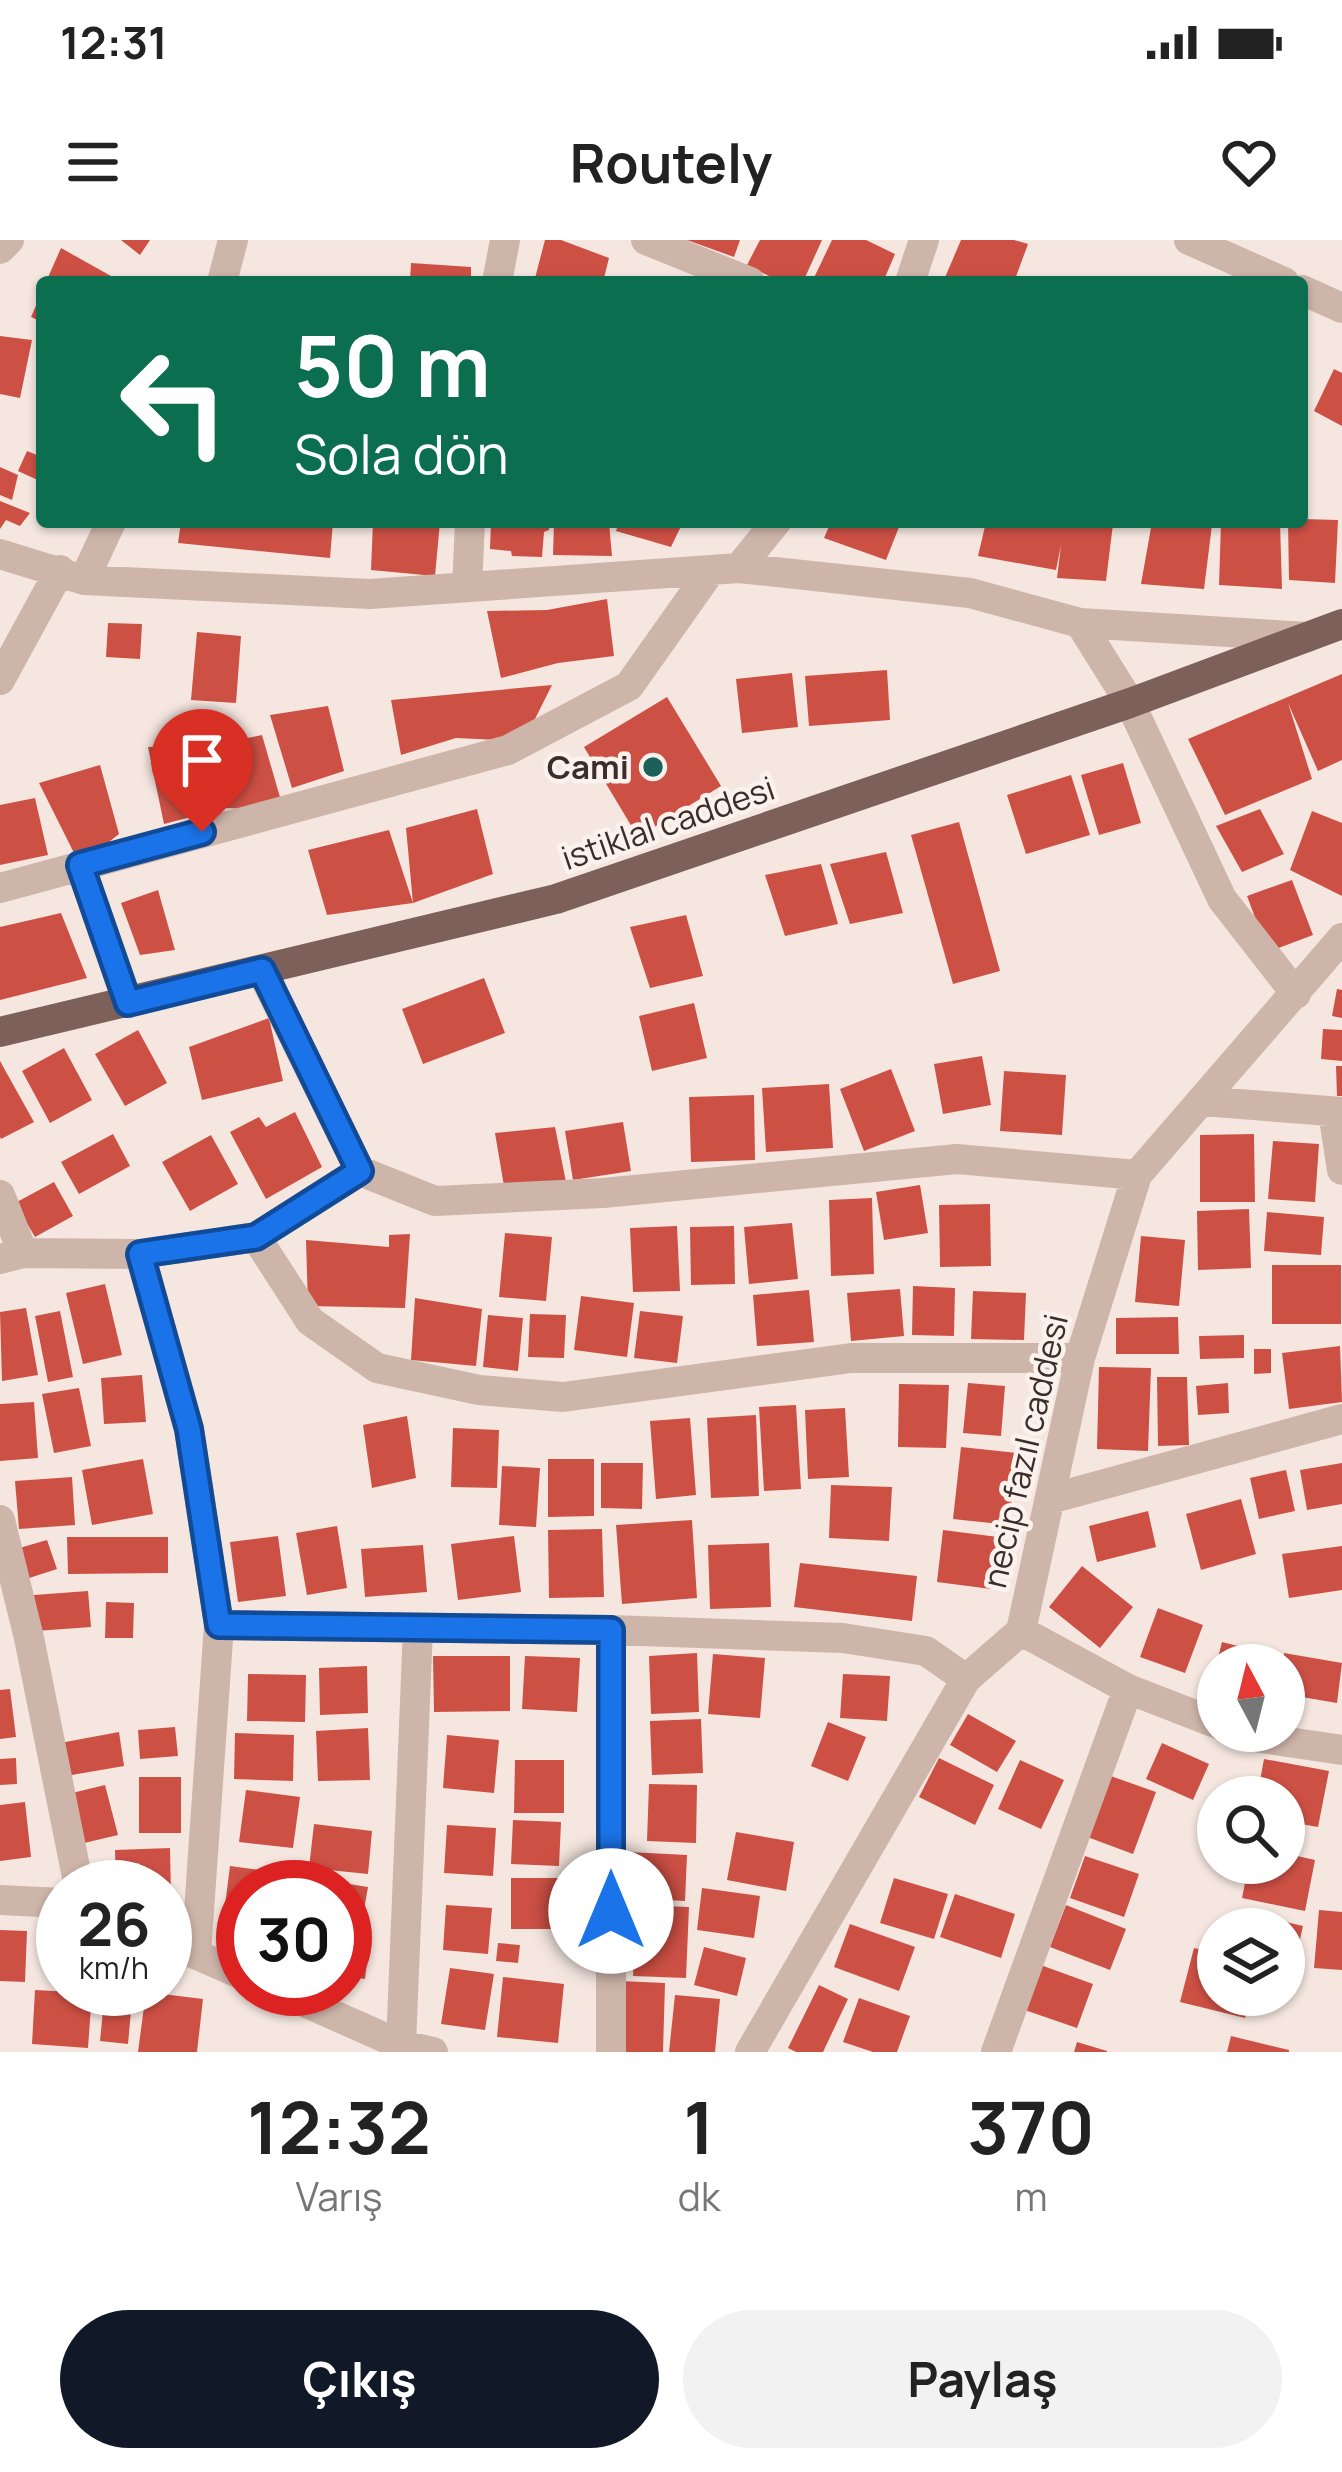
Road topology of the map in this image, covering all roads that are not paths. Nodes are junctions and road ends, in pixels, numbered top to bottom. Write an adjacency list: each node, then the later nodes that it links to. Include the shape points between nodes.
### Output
1 (233, 240): 6 (street)
2 (505, 240): 7 (street)
3 (646, 240): 8 (street)
4 (924, 240): 9 (street)
5 (1189, 240): 10 (street)
6 (223, 276)
7 (498, 276)
8 (735, 276)
9 (912, 276)
10 (1270, 276)
11 (1308, 293): 12 (street)
12 (1342, 308)
13 (107, 528): 18 (street)
14 (470, 528): 19 (street)
15 (769, 528): 17 (street)
16 (0, 554): 18 (street)
17 (725, 569): 19 (street); 20 (street, via 970,592); 25 (street, via 629,686 508,750)
18 (72, 575): 19 (street, via 370,594); 23 (street)
19 (466, 587)
20 (1080, 623): 22 (street); 24 (street)
21 (1342, 624): 22 (main road, istiklal caddesi)
22 (1310, 637): 24 (main road, istiklal caddesi)
23 (0, 680)
24 (1130, 703): 28 (main road, istiklal caddesi, via 556,898); 29 (street, via 1222,899)
25 (80, 865): 26 (street); 30 (street)
26 (0, 888)
27 (1342, 938): 29 (street, necip fazıl caddesi)
28 (262, 970): 30 (main road, istiklal caddesi); 35 (street)
29 (1296, 994): 32 (street, necip fazıl caddesi)
30 (128, 1003): 31 (main road, istiklal caddesi)
31 (0, 1032)
32 (1202, 1101): 33 (street); 36 (street, necip fazıl caddesi)
33 (1338, 1112): 34 (street)
34 (1342, 1170)
35 (360, 1171): 36 (street, via 435,1201 957,1159); 38 (street)
36 (1137, 1174): 41 (street, necip fazıl caddesi)
37 (0, 1195): 40 (street)
38 (256, 1237): 39 (street); 41 (street, via 310,1321 377,1368 479,1390 563,1397 851,1358)
39 (140, 1254): 40 (street); 45 (street, via 189,1429)
40 (11, 1256)
41 (1080, 1358): 43 (street, necip fazıl caddesi)
42 (1342, 1419): 43 (street)
43 (1050, 1499): 48 (street, necip fazıl caddesi)
44 (0, 1520): 54 (street)
45 (219, 1625): 46 (street); 58 (street)
46 (418, 1628): 47 (street); 61 (street)
47 (611, 1630): 49 (street, via 843,1638 926,1651); 63 (street)
48 (1021, 1631): 49 (street, necip fazıl caddesi); 50 (street)
49 (966, 1678): 64 (street, necip fazıl caddesi)
50 (1128, 1689): 51 (street); 65 (street)
51 (1197, 1716)
52 (1305, 1745): 53 (street)
53 (1342, 1750)
54 (73, 1860)
55 (0, 1900): 56 (street)
56 (36, 1902)
57 (192, 1952): 58 (street)
58 (196, 1954): 59 (street)
59 (216, 1963)
60 (337, 2016): 61 (street)
61 (401, 2044): 62 (street)
62 (433, 2052)
63 (611, 2052)
64 (750, 2052)
65 (995, 2052)

